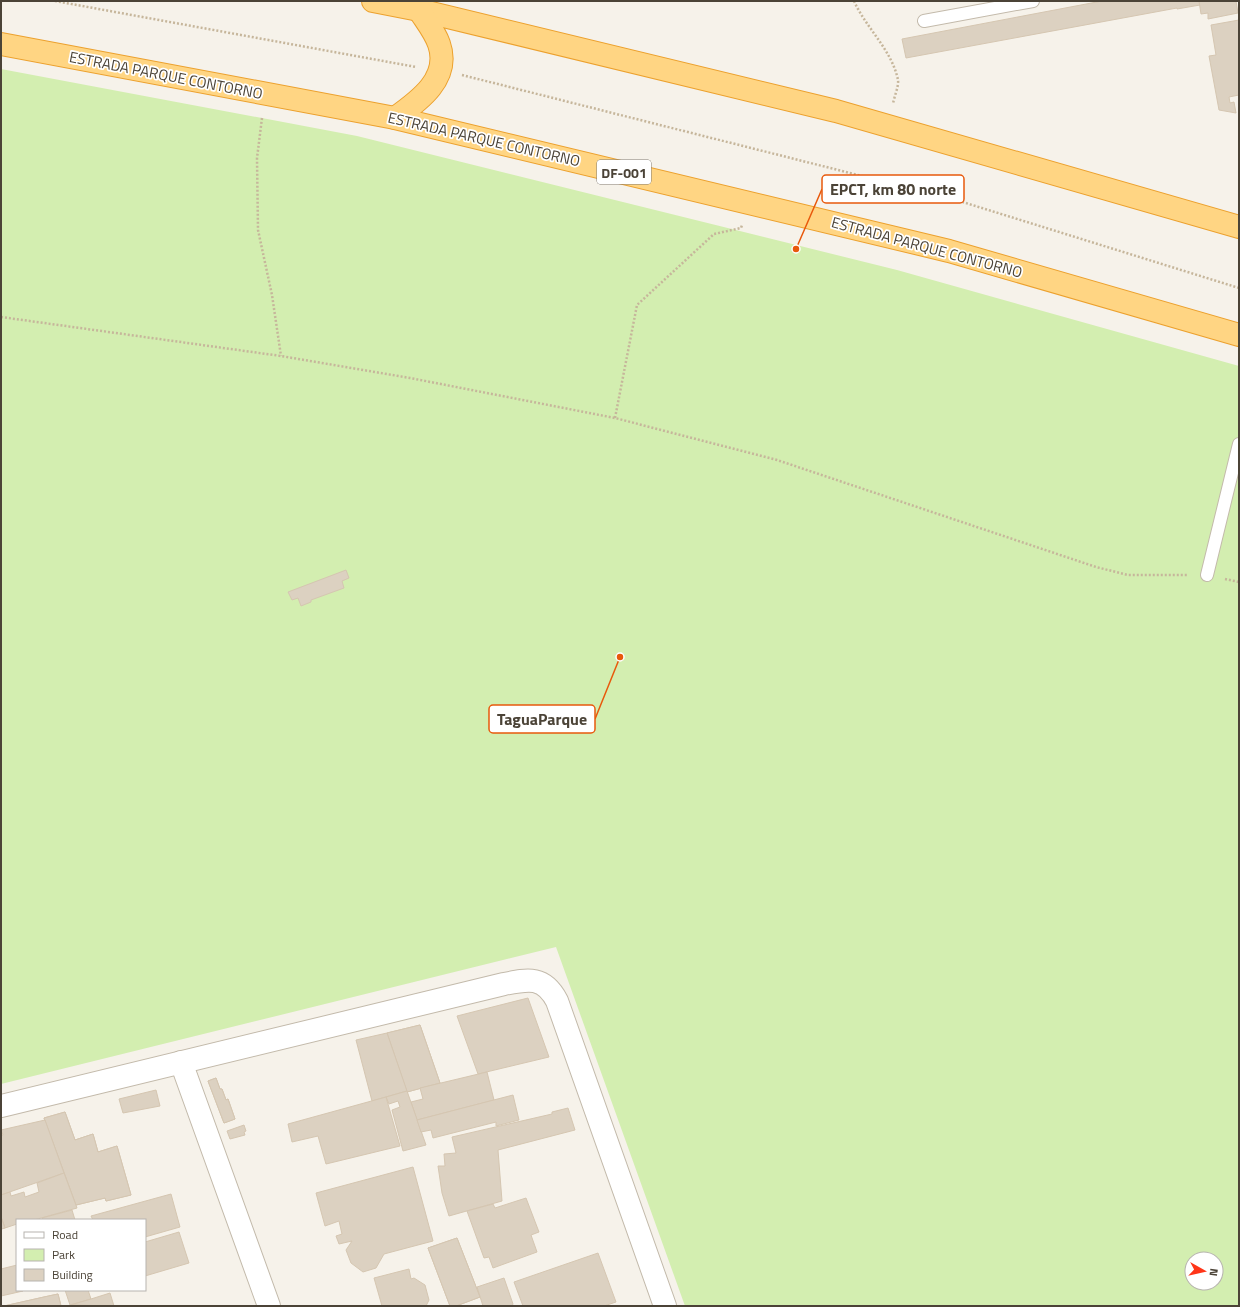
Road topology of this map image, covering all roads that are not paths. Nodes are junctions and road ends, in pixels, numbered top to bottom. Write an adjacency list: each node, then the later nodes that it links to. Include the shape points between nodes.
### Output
1 (373, 1): 3 (highway)
2 (1033, 1): 4 (lane)
3 (419, 10): 6 (highway, via 440,45 439,71 431,88 421,99); 7 (highway, via 887,124)
4 (924, 21)
5 (1, 44): 6 (highway, ESTRADA PARQUE CONTORNO / DF-001)
6 (395, 118): 8 (highway, ESTRADA PARQUE CONTORNO / DF-001, via 949,251)
7 (1239, 227)
8 (1239, 335)
9 (1239, 444): 10 (lane)
10 (1207, 575)
11 (181, 1062): 12 (street); 13 (street); 14 (street, via 504,984 526,980 541,982 557,1001)
12 (1, 1106)
13 (269, 1306)
14 (665, 1306)

